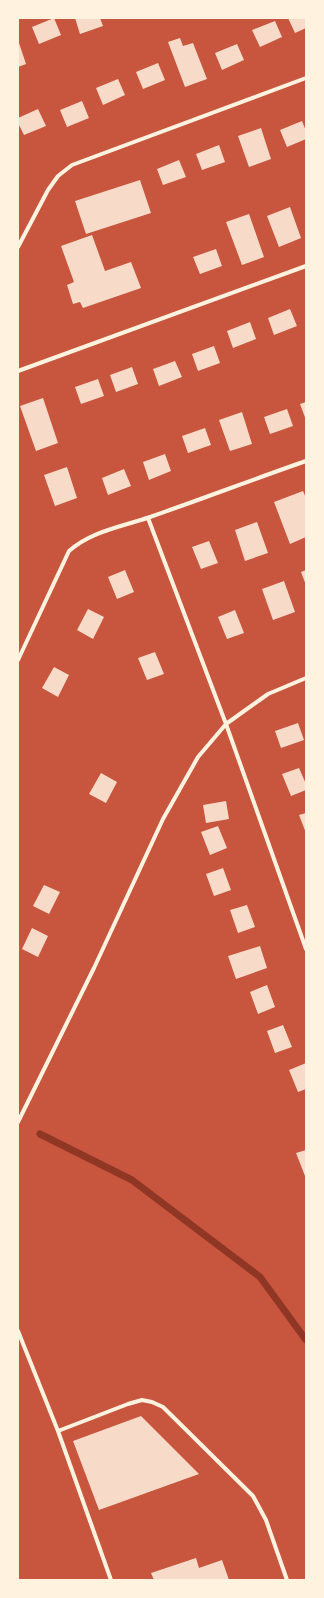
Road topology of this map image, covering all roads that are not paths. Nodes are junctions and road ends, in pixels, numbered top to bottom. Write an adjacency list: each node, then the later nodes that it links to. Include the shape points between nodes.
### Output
1 (306, 78): 2 (street, via 72,165 58,176 48,190)
2 (18, 247)
3 (306, 266): 4 (street)
4 (18, 371)
5 (306, 461): 6 (street)
6 (148, 518): 7 (street, via 93,535 80,541 69,551); 9 (street)
7 (18, 660)
8 (306, 678): 9 (street, via 268,694)
9 (226, 724): 10 (street); 11 (street, via 198,757 163,820)
10 (306, 949)
11 (18, 1122)
12 (18, 1331): 13 (street)
13 (58, 1431): 14 (street); 15 (street, via 142,1400 163,1407 253,1496 266,1520)
14 (112, 1580)
15 (287, 1580)

